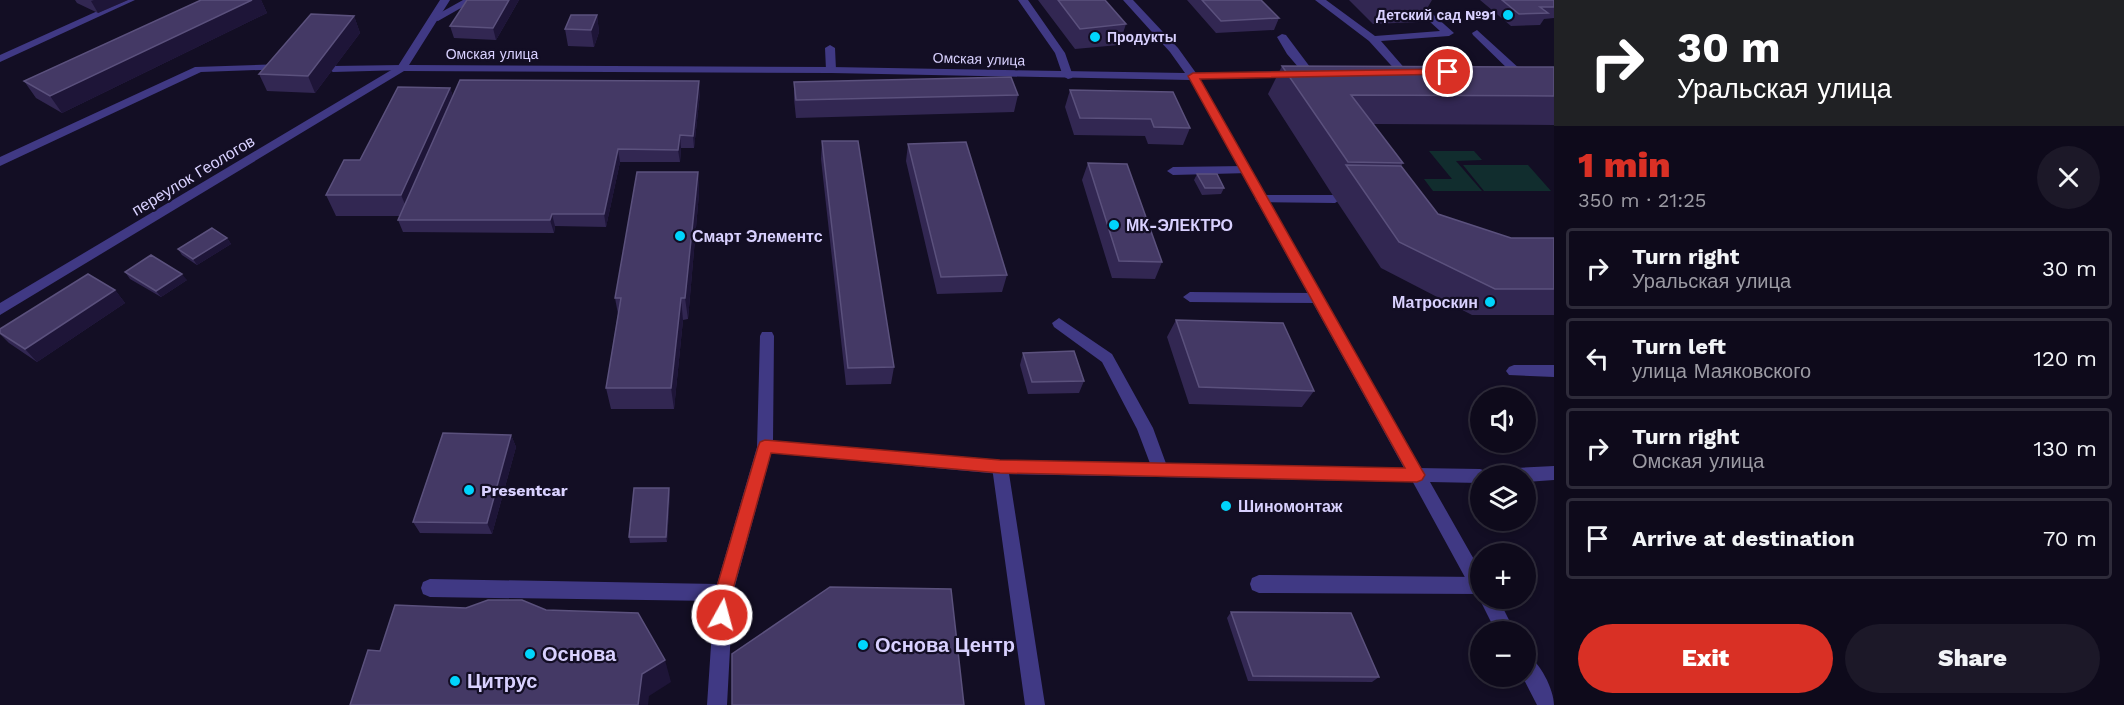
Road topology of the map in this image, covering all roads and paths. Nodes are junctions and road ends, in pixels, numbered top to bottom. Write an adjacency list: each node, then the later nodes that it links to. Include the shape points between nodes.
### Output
1 (130, 0): 13 (street)
2 (445, 0): 8 (street)
3 (470, 0): 8 (street)
4 (1023, 0): 20 (street, via 1059,53)
5 (1128, 0): 21 (street)
6 (1320, 0): 11 (street)
7 (1411, 0): 11 (street, via 1449,33)
8 (434, 19): 15 (street)
9 (1477, 33): 19 (street)
10 (1282, 37): 21 (street, Омская улица, via 1291,52 1315,73)
11 (1373, 39): 18 (street)
12 (830, 48): 17 (street)
13 (0, 59)
14 (287, 67): 22 (street, via 199,69)
15 (402, 68): 16 (street, Омская улица); 17 (street, Омская улица); 29 (street, переулок Геологов)
16 (333, 69)
17 (831, 70): 20 (street, Омская улица)
18 (1402, 72)
19 (1516, 72)
20 (1068, 76): 21 (street, Омская улица)
21 (1193, 76): 23 (street)
22 (0, 162)
23 (1245, 170): 24 (street); 25 (street)
24 (1173, 171)
25 (1261, 199): 26 (street); 28 (street)
26 (1335, 199)
27 (1190, 297): 28 (street)
28 (1317, 298): 39 (street)
29 (0, 310)
30 (1059, 322): 36 (street, via 1107,358 1145,428)
31 (767, 336): 34 (street)
32 (1514, 371): 33 (street)
33 (1554, 371)
34 (765, 447): 35 (street); 45 (street)
35 (1000, 466): 36 (street); 48 (street)
36 (1160, 470): 39 (street)
37 (1554, 473): 38 (street)
38 (1536, 474)
39 (1417, 475): 40 (street); 41 (street)
40 (1470, 476)
41 (1470, 568)
42 (1259, 584): 43 (street)
43 (1470, 586)
44 (430, 588): 45 (street)
45 (723, 593): 47 (street)
46 (1536, 683): 49 (street)
47 (717, 705)
48 (1035, 705)
49 (1548, 705)

